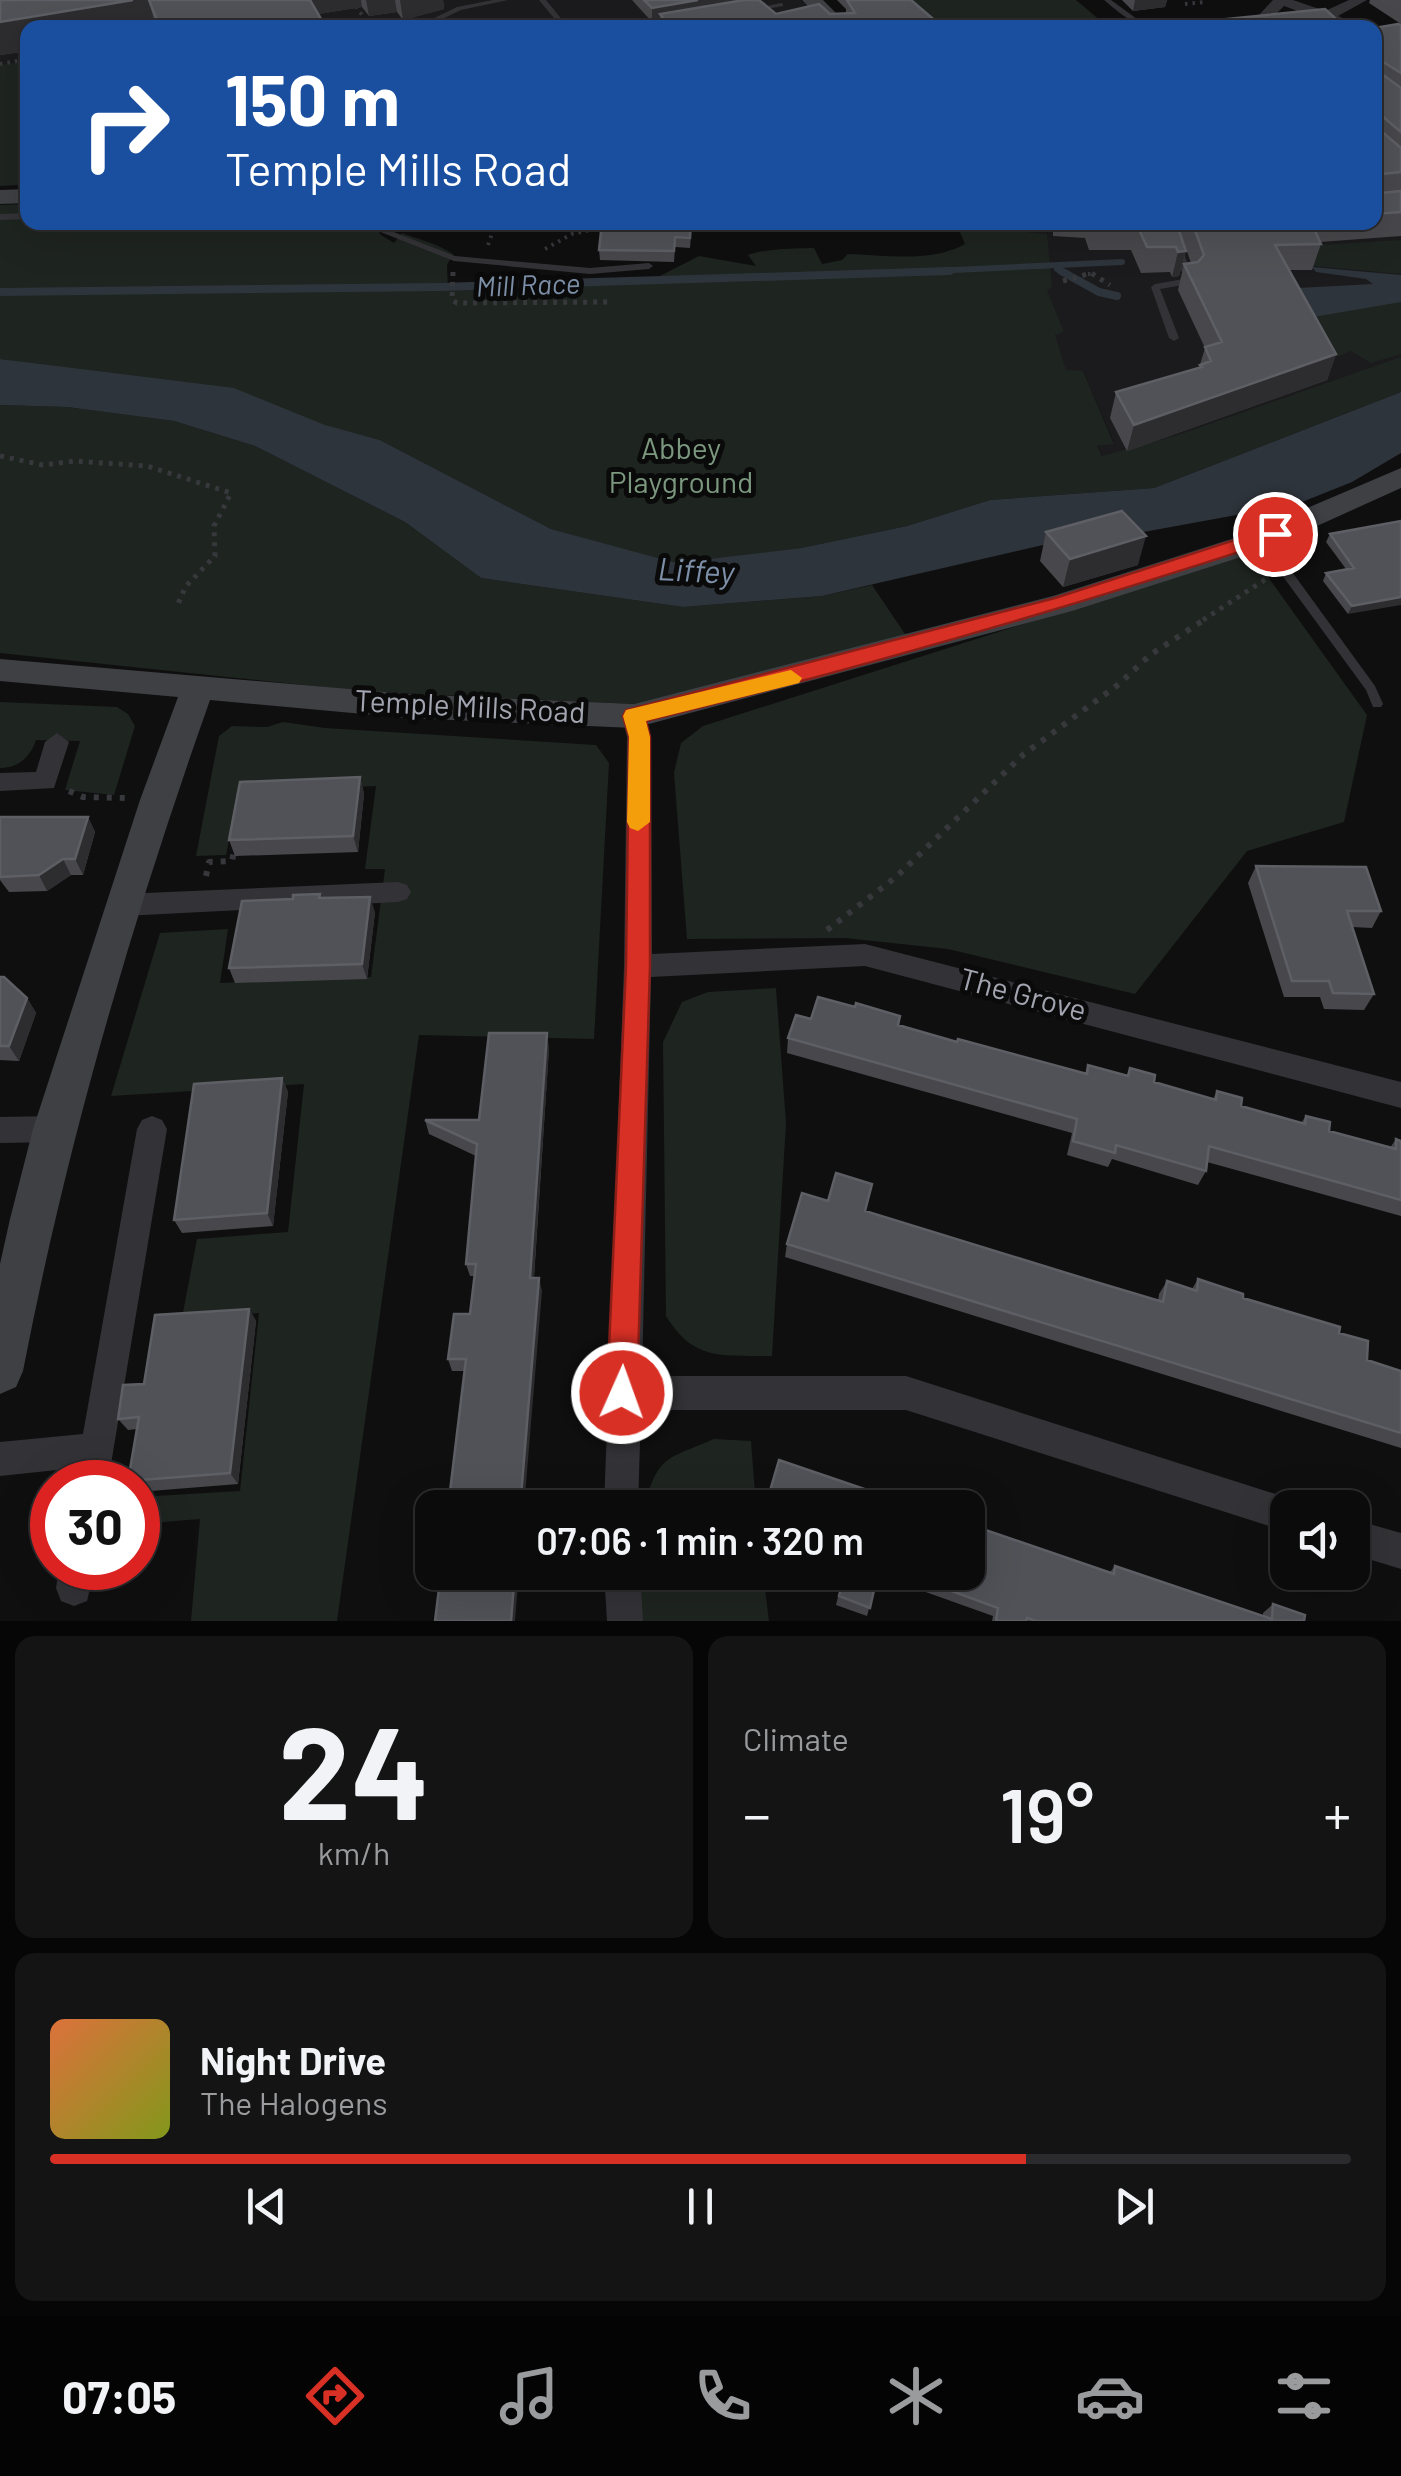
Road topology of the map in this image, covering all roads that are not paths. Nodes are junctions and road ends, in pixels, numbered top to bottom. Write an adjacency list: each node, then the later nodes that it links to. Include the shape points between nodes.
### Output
1 (453, 0): 9 (lane)
2 (505, 0): 9 (lane)
3 (542, 0): 14 (lane)
4 (812, 0): 15 (street)
5 (1106, 0): 16 (lane)
6 (1281, 0): 12 (street); 17 (street)
7 (1360, 0): 12 (street)
8 (778, 2): 10 (lane); 11 (lane)
9 (459, 8): 13 (lane)
10 (731, 13)
11 (792, 16)
12 (1326, 16): 18 (street)
13 (436, 20)
14 (559, 20)
15 (833, 20)
16 (1135, 20)
17 (1263, 20)
18 (1337, 20)
19 (380, 230): 23 (lane, via 454,258 590,271)
20 (1162, 230): 22 (lane)
21 (1173, 230): 24 (lane, via 1190,282 1155,287)
22 (1155, 232)
23 (649, 266)
24 (1174, 338)
25 (1401, 477): 26 (street, Temple Mills Road)
26 (1265, 538): 29 (lane); 30 (street, Temple Mills Road, via 1061,604)
27 (0, 670): 28 (street, Temple Mills Road)
28 (198, 688): 30 (street, Temple Mills Road); 34 (street)
29 (1377, 704)
30 (634, 716): 35 (street, via 640,737)
31 (57, 742): 32 (street, via 45,781)
32 (0, 782)
33 (398, 892): 34 (street)
34 (123, 905): 37 (street)
35 (638, 966): 36 (street, The Grove, via 865,955); 41 (street)
36 (1401, 1095)
37 (54, 1129): 39 (street); 40 (street)
38 (152, 1129): 43 (street)
39 (0, 1130)
40 (0, 1371)
41 (622, 1393): 45 (street); 46 (street, via 906,1394)
42 (0, 1459): 44 (street)
43 (95, 1460)
44 (30, 1461)
45 (620, 1490)
46 (1270, 1509)
47 (1370, 1542): 48 (street)
48 (1401, 1552)
49 (623, 1590): 50 (street)
50 (626, 1621)

